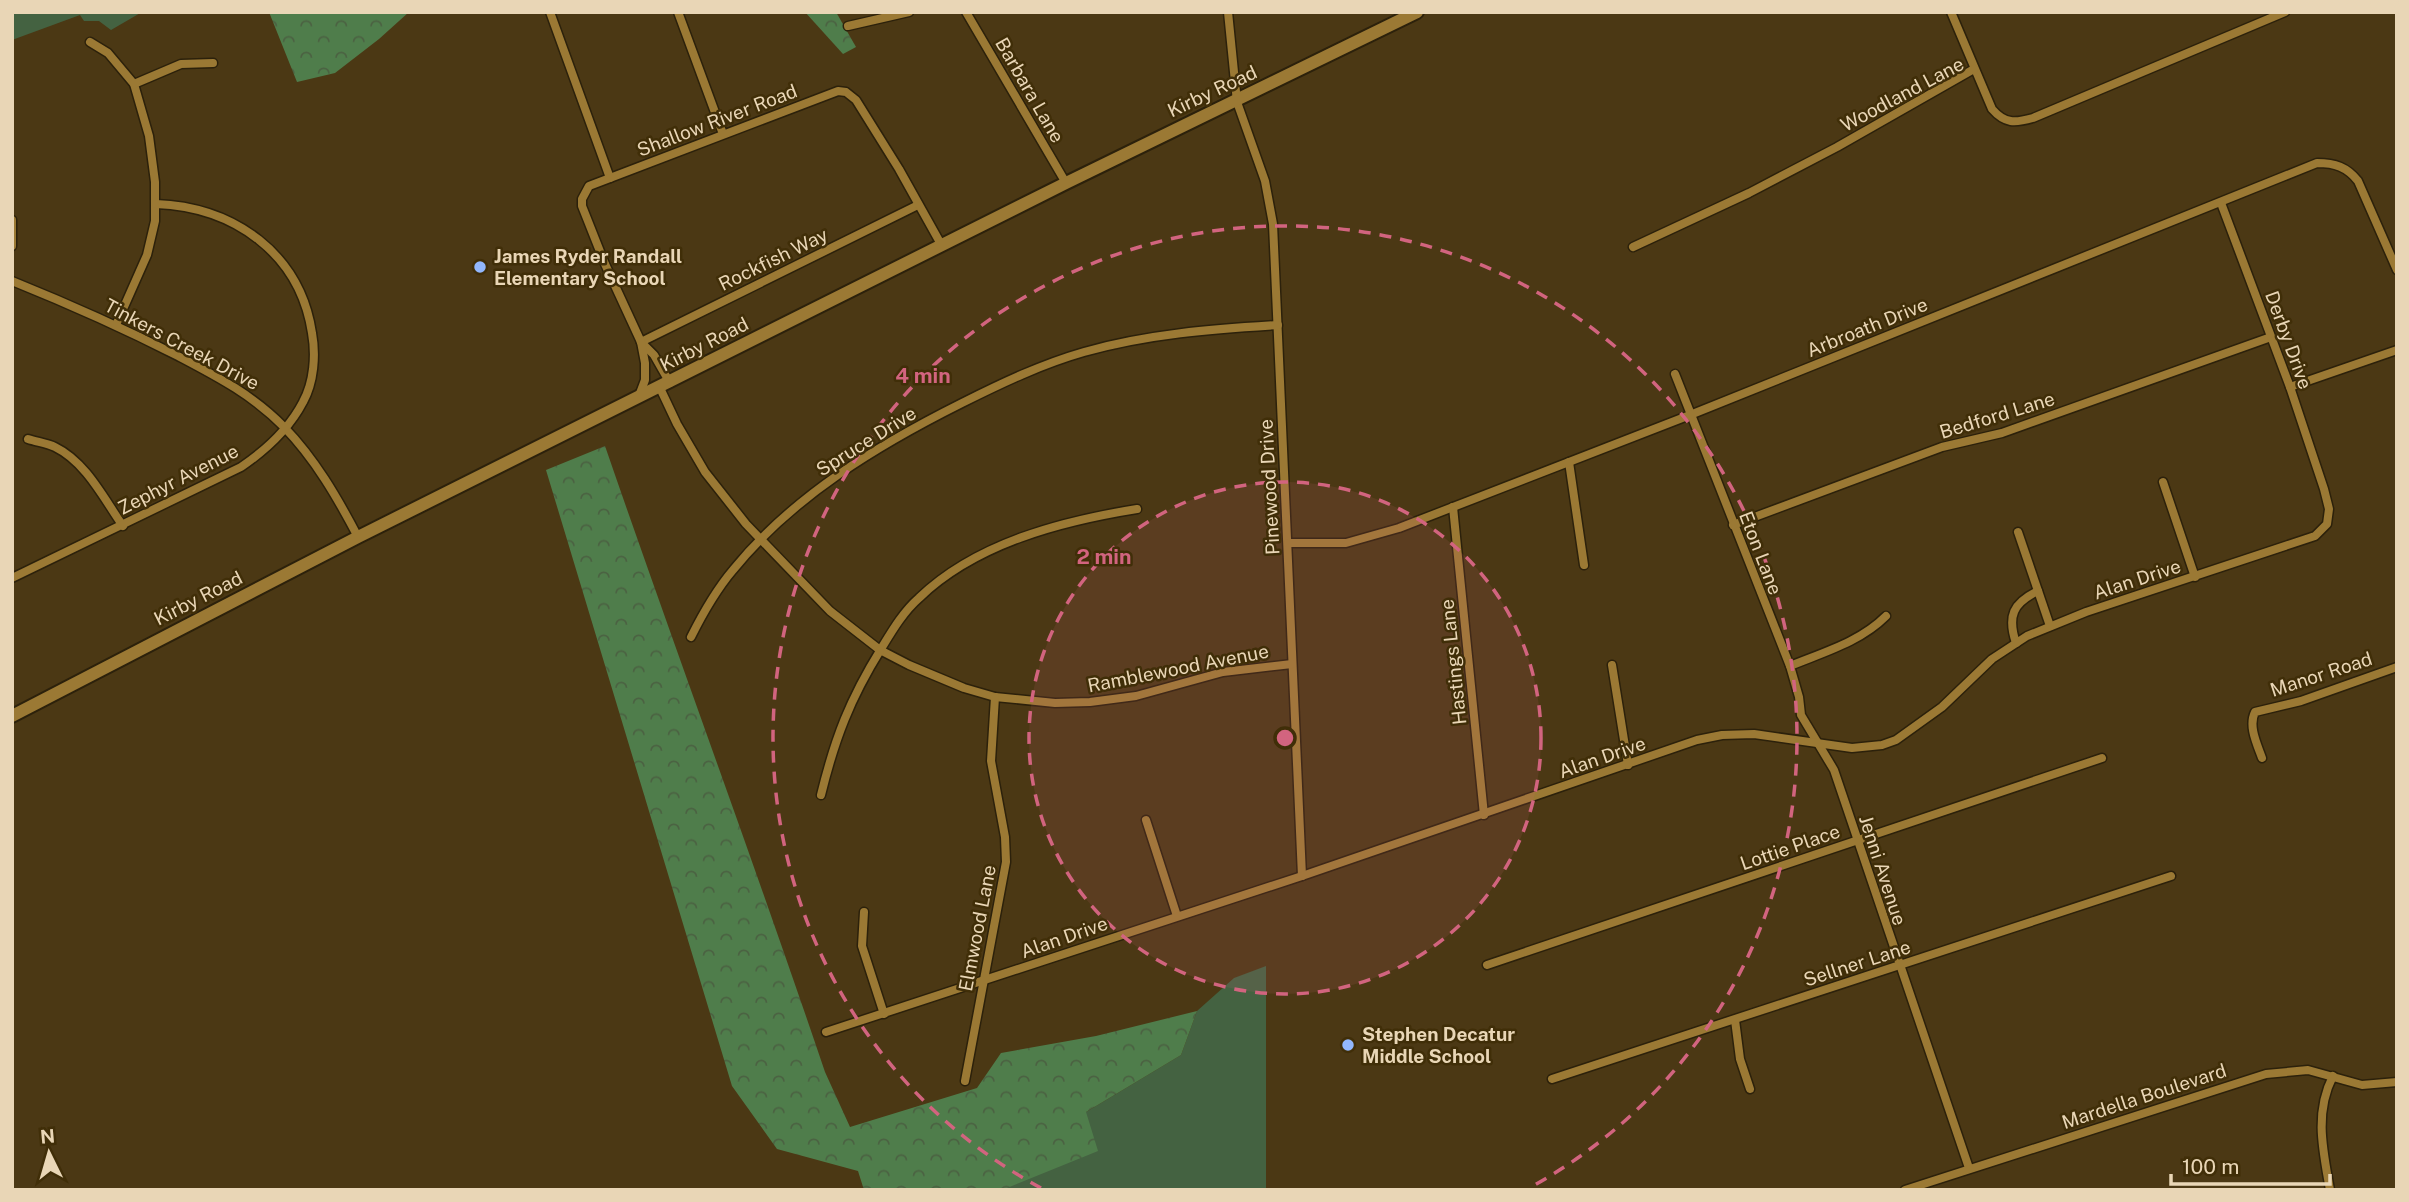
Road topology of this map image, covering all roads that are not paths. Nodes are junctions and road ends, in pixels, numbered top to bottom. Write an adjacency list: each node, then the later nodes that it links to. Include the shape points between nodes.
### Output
1 (550, 12): 16 (street)
2 (678, 12): 15 (street)
3 (909, 12): 9 (street)
4 (966, 12): 17 (street, Barbara Lane)
5 (1228, 12): 14 (street, Pinewood Drive)
6 (1417, 12): 14 (main road, Kirby Road)
7 (1951, 12): 12 (street)
8 (2285, 12): 12 (street, Woodland Lane, via 2020,122 1999,118)
9 (848, 26)
10 (90, 42): 13 (street, via 108,54)
11 (213, 63): 13 (street, via 181,64)
12 (1975, 69): 24 (street, Woodland Lane, via 1759,188)
13 (134, 85): 19 (street, via 149,136)
14 (1237, 102): 17 (main road, Kirby Road); 28 (street, Pinewood Drive, via 1270,206)
15 (723, 134): 16 (street, Shallow River Road); 20 (street, Shallow River Road, via 838,91 846,92 856,100)
16 (610, 178): 30 (street, Shallow River Road, via 589,186 582,206)
17 (1066, 183): 23 (main road, Kirby Road)
18 (2221, 203): 25 (street, Arbroath Drive, via 2306,166 2341,166 2358,181); 29 (street, Derby Drive); 36 (street, Arbroath Drive)
19 (156, 204): 27 (street, via 147,255); 37 (street, Zephyr Avenue, via 186,207 237,225 273,252 298,284 312,328 313,366 304,401)
20 (918, 205): 23 (street, Shallow River Road); 30 (street, Rockfish Way)
21 (12, 220): 22 (street)
22 (12, 246)
23 (942, 246): 33 (main road, Kirby Road)
24 (1633, 247)
25 (2397, 270)
26 (12, 281): 27 (street, Tinkers Creek Drive)
27 (116, 325): 37 (street, Tinkers Creek Drive, via 230,384)
28 (1278, 325): 48 (street, Spruce Drive, via 1131,341 1085,351 1027,372 861,458); 49 (street, Pinewood Drive)
29 (2271, 337): 34 (street, Derby Drive); 44 (street, Bedford Lane, via 2002,433 1942,447)
30 (641, 342): 33 (street, Shallow River Road, via 654,355); 35 (street, Shallow River Road, via 645,380)
31 (2397, 350): 34 (street)
32 (1675, 374): 36 (street, Eton Lane)
33 (665, 385): 35 (main road, Kirby Road); 48 (street, Ramblewood Avenue, via 677,424 705,472)
34 (2290, 387): 41 (street, Derby Drive)
35 (639, 398): 47 (main road, Kirby Road)
36 (1690, 415): 39 (street, Arbroath Drive); 44 (street, Eton Lane)
37 (284, 427): 45 (street, Zephyr Avenue, via 266,449 241,467); 47 (street, Tinkers Creek Drive, via 322,473)
38 (28, 439): 45 (street, via 53,446 75,462)
39 (1569, 462): 42 (street, Arbroath Drive); 50 (street)
40 (2163, 482): 51 (street)
41 (2324, 489): 51 (street, Alan Drive, via 2329,518 2315,536)
42 (1453, 507): 49 (street, Arbroath Drive, via 1359,541); 70 (street, Hastings Lane)
43 (1137, 509): 58 (street, via 1033,534 965,564 919,598)
44 (1733, 525): 61 (street, Eton Lane)
45 (123, 526): 52 (street, Zephyr Avenue)
46 (2018, 532): 53 (street)
47 (358, 537): 64 (main road, Kirby Road)
48 (761, 540): 56 (street, Spruce Drive, via 725,580); 58 (street, Ramblewood Avenue, via 830,611)
49 (1288, 543): 59 (street, Pinewood Drive)
50 (1584, 565)
51 (2195, 576): 55 (street, Alan Drive)
52 (12, 578)
53 (2038, 592): 55 (street); 57 (street, via 2023,599 2012,614)
54 (1886, 615): 61 (street, via 1860,637)
55 (2050, 626): 57 (street, Alan Drive)
56 (691, 637)
57 (2016, 643): 65 (street, Alan Drive, via 1896,740 1852,748)
58 (880, 650): 63 (street, Ramblewood Avenue, via 943,680); 69 (street, via 842,721)
59 (1292, 664): 63 (street, Ramblewood Avenue, via 1223,673 1112,700 1055,703); 73 (street, Pinewood Drive)
60 (1612, 665): 68 (street)
61 (1790, 666): 65 (street, Eton Lane, via 1801,715)
62 (2397, 667): 67 (street, Manor Road, via 2255,712 2253,727)
63 (995, 697): 79 (street, Elmwood Lane, via 991,761 1006,862)
64 (12, 716)
65 (1819, 742): 68 (street, Alan Drive, via 1722,735); 72 (street, Jenni Avenue)
66 (2102, 758): 72 (street, Lottie Place)
67 (2262, 758)
68 (1628, 765): 70 (street, Alan Drive)
69 (821, 795)
70 (1484, 814): 73 (street, Alan Drive)
71 (1146, 820): 76 (street)
72 (1857, 841): 77 (street, Lottie Place); 78 (street, Jenni Avenue)
73 (1302, 876): 76 (street, Alan Drive)
74 (2171, 876): 78 (street, Sellner Lane)
75 (864, 912): 80 (street, via 862,946)
76 (1177, 916): 79 (street, Alan Drive)
77 (1487, 965)
78 (1898, 965): 81 (street, Sellner Lane); 88 (street, Jenni Avenue)
79 (982, 982): 80 (street, Alan Drive); 85 (street, Elmwood Lane)
80 (884, 1014): 82 (street, Alan Drive)
81 (1735, 1020): 84 (street, Sellner Lane); 87 (street)
82 (826, 1032)
83 (2333, 1076): 86 (street, Mardella Boulevard, via 2362,1085); 88 (street, Mardella Boulevard, via 2308,1070 2266,1074); 90 (street, via 2321,1113)
84 (1552, 1079)
85 (965, 1081)
86 (2397, 1082)
87 (1750, 1089)
88 (1969, 1168): 89 (street, Mardella Boulevard)
89 (1905, 1190)
90 (2330, 1190)

